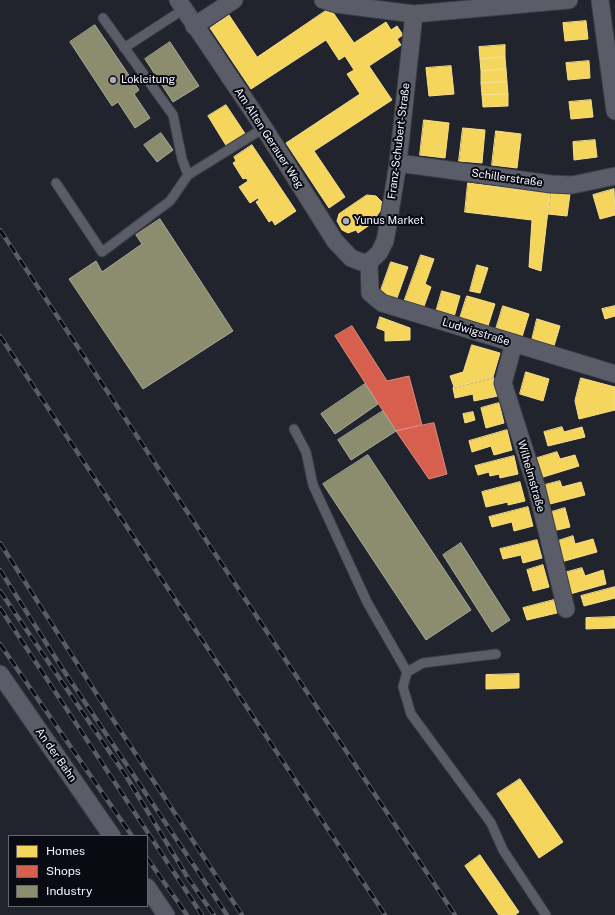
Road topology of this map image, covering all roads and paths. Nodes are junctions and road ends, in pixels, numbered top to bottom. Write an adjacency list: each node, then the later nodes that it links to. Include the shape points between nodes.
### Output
1 (234, 0): 8 (street)
2 (323, 0): 6 (street)
3 (569, 0): 6 (street)
4 (600, 0): 10 (street)
5 (181, 5): 8 (street, Am Alten Gerauer Weg); 9 (lane)
6 (414, 14): 12 (street, Franz-Schubert-Straße)
7 (103, 18): 9 (lane)
8 (194, 26): 11 (street, Am Alten Gerauer Weg)
9 (124, 48): 13 (lane, via 173,115)
10 (615, 111)
11 (264, 128): 13 (lane); 16 (street, Am Alten Gerauer Weg, via 335,241 351,258)
12 (398, 163): 14 (street, Schillerstraße, via 552,184 572,185); 16 (street, Franz-Schubert-Straße, via 385,242)
13 (188, 175): 15 (lane, via 170,201 102,252)
14 (615, 176)
15 (56, 182)
16 (369, 262): 17 (street, Ludwigstraße, via 370,294 382,303)
17 (514, 343): 18 (street, Ludwigstraße); 20 (street, Wilhelmstraße, via 503,383 536,486)
18 (615, 374)
19 (294, 429): 22 (lane, via 306,452 313,485 367,602)
20 (566, 610)
21 (496, 654): 22 (lane, via 423,663)
22 (407, 672): 27 (lane, via 403,687 411,714 491,823 503,850)
23 (0, 674): 24 (street, An der Bahn)
24 (111, 835)
25 (148, 888): 26 (street)
26 (166, 915)
27 (546, 915)

